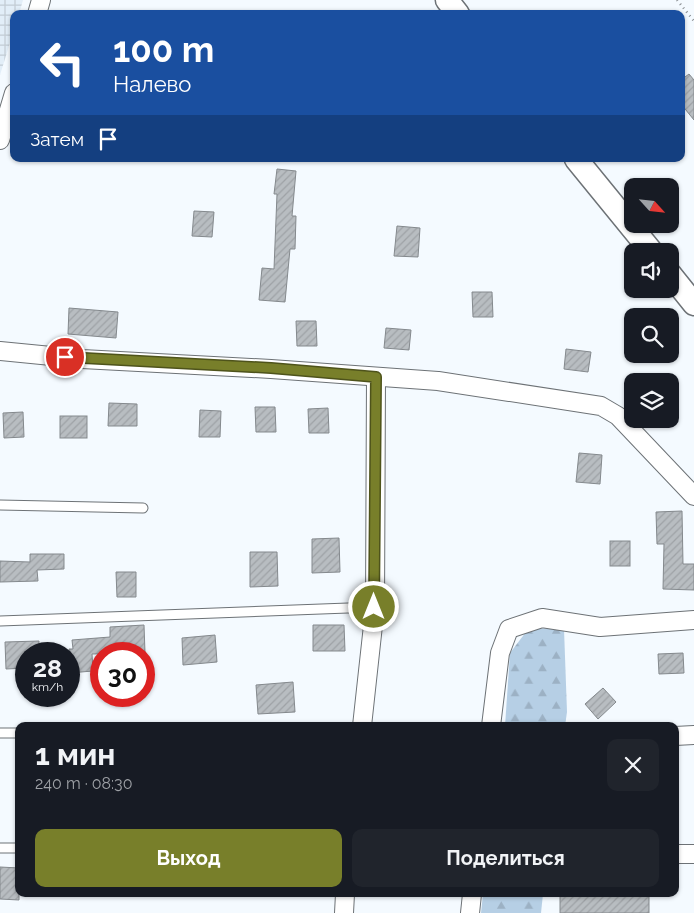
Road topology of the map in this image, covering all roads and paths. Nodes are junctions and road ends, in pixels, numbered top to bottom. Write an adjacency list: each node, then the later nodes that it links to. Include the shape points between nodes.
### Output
1 (447, 0): 3 (street)
2 (677, 0): 4 (path)
3 (455, 10)
4 (694, 21)
5 (10, 106): 6 (street)
6 (0, 140)
7 (578, 162): 8 (street)
8 (644, 243)
9 (679, 285): 10 (street)
10 (694, 304)
11 (0, 351): 12 (street)
12 (376, 377): 13 (street, via 438,381 601,406 618,416); 16 (street)
13 (694, 496)
14 (0, 505): 15 (lane)
15 (143, 508)
16 (374, 607): 18 (lane); 19 (street)
17 (694, 620): 20 (street, via 600,627 542,618 509,629 500,654)
18 (0, 621)
19 (362, 722)
20 (492, 722)
21 (0, 733): 22 (lane)
22 (15, 733)
23 (694, 735): 24 (street)
24 (679, 736)
25 (0, 848): 26 (lane)
26 (15, 848)
27 (679, 854): 28 (street)
28 (694, 854)
29 (346, 897): 31 (street)
30 (472, 897): 32 (street)
31 (344, 913)
32 (470, 913)

